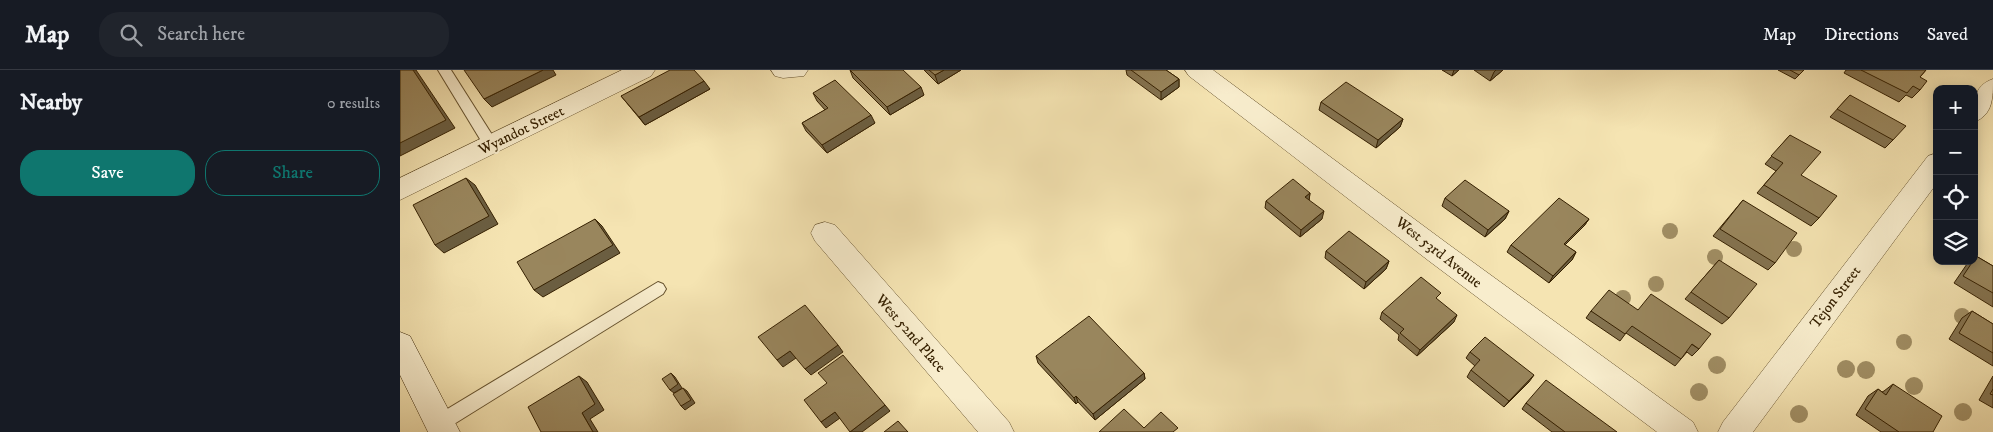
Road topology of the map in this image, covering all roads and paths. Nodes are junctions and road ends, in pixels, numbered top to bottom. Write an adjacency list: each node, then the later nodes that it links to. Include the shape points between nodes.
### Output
1 (444, 70): 8 (lane)
2 (643, 70): 8 (street, Wyandot Street)
3 (782, 70): 4 (street)
4 (796, 70)
5 (1198, 70): 16 (street, West 53rd Avenue, via 1452,264)
6 (1993, 88): 7 (street)
7 (1978, 108)
8 (490, 145): 10 (street, Wyandot Street)
9 (1933, 167): 17 (street, Tejon Street)
10 (400, 190)
11 (825, 233): 15 (street, West 52nd Place)
12 (658, 289): 14 (lane)
13 (400, 345): 14 (street)
14 (436, 429)
15 (998, 432)
16 (1682, 432)
17 (1734, 432)

